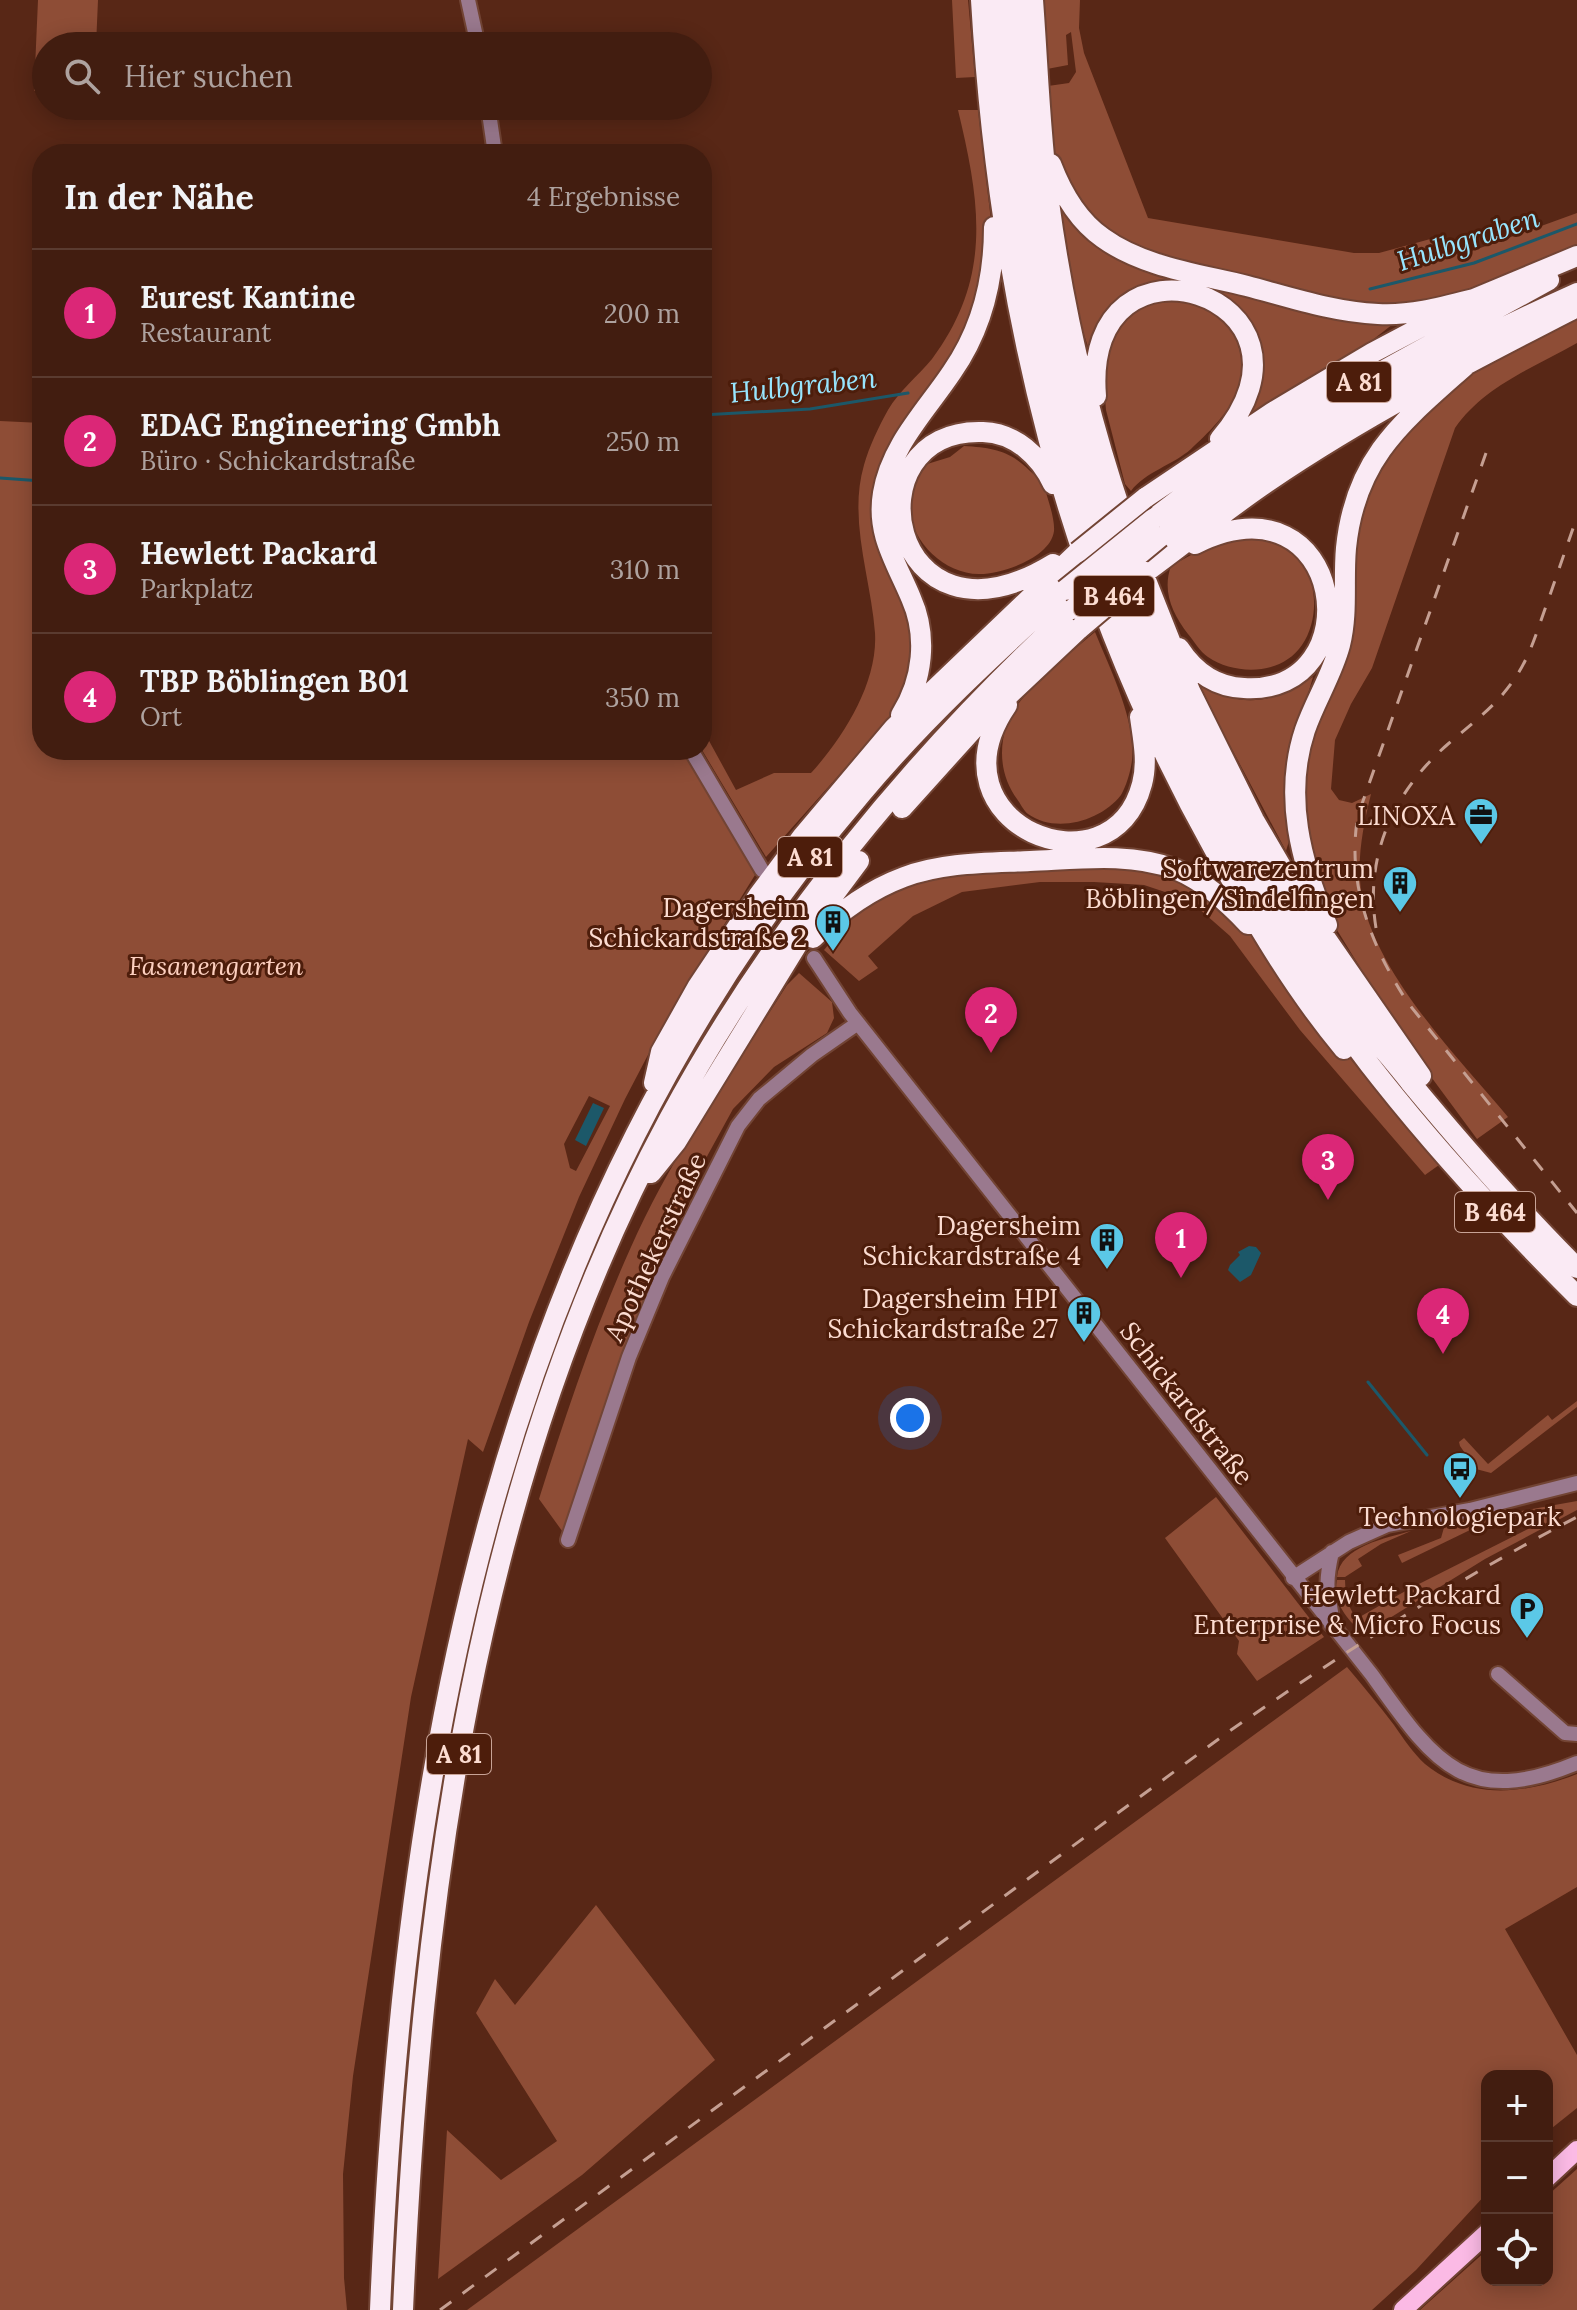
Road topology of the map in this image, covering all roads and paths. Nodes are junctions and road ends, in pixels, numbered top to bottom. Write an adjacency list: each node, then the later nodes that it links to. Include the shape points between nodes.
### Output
1 (468, 0): 6 (street)
2 (981, 0): 10 (highway, B 464)
3 (996, 0): 35 (highway, B 464, via 1009,153 1032,305 1063,437 1121,615 1176,742 1243,869 1347,1033)
4 (1015, 0): 34 (highway, B 464, via 1030,172 1054,317 1084,442 1138,607 1191,731 1258,860 1361,1021)
5 (1033, 0): 8 (highway, B 464)
6 (475, 32)
7 (490, 120): 9 (street)
8 (1044, 143): 14 (highway, via 1057,179 1082,219 1135,255 1361,312 1402,314); 17 (highway, B 464, via 1056,249)
9 (494, 144)
10 (993, 155): 19 (highway, B 464, via 1023,336); 25 (highway, via 994,258 985,303 962,357 901,445 883,493 886,545 912,599 920,633 917,678)
11 (1577, 256): 14 (highway)
12 (1577, 264): 20 (highway, A 81, via 1321,404 1210,476)
13 (1577, 293): 20 (highway, A 81, via 1345,412 1252,470)
14 (1474, 299): 18 (highway, via 1337,373)
15 (1577, 307): 16 (highway)
16 (1465, 366): 20 (highway, via 1303,459); 29 (highway, via 1400,423 1366,474 1348,529 1340,646 1301,743 1295,790 1300,842)
17 (1097, 432): 18 (highway, via 1095,366 1107,328 1136,299 1168,290 1188,291 1225,308 1243,329 1252,355 1246,403); 22 (highway, B 464)
18 (1208, 454): 21 (highway, bridge, via 1078,552)
19 (1072, 523): 21 (highway, via 1044,468 1020,444 975,432 944,440 923,455 906,478 899,507 903,535 917,561 936,577 961,588 989,589 1027,578); 24 (highway, B 464)
20 (1158, 552): 21 (highway, A 81, bridge); 21 (highway, bridge); 22 (highway, via 1219,534 1269,531 1293,541 1316,565 1326,588 1328,614 1323,637 1303,667 1278,683 1252,689 1226,686 1203,674)
21 (1066, 592): 23 (highway); 25 (highway, via 1000,624); 33 (highway, A 81, via 935,712 844,814 739,957); 36 (highway, A 81, via 782,937 690,1083)
22 (1163, 628): 29 (highway, B 464, via 1254,820)
23 (1032, 672): 24 (highway, via 995,726 987,764 1003,810 1023,829 1045,839 1074,841 1101,834 1132,807 1142,786 1145,757); 31 (highway, via 894,818)
24 (1138, 697): 28 (highway, B 464)
25 (894, 728): 33 (highway, via 802,837 717,956 661,1052)
26 (697, 760): 27 (street)
27 (762, 870)
28 (1267, 944): 31 (highway, via 1226,901 1175,869 1114,858 1020,861 943,867 888,883 843,911); 35 (highway, B 464, via 1330,1032)
29 (1339, 954): 34 (highway, B 464, via 1439,1102)
30 (814, 958): 32 (street, Schickardstraße)
31 (783, 970): 36 (highway, via 676,1142)
32 (858, 1023): 40 (street, Apothekerstraße, via 759,1099 738,1126 662,1277 629,1357); 42 (street, Schickardstraße)
33 (647, 1110): 50 (highway, A 81, via 588,1234 537,1361 503,1465 463,1619 432,1771 405,1961)
34 (1443, 1122): 37 (highway, B 464)
35 (1417, 1123): 38 (highway, B 464)
36 (632, 1194): 51 (highway, A 81, via 536,1437 471,1689 429,1959)
37 (1577, 1268)
38 (1577, 1296)
39 (1577, 1483): 41 (street, via 1387,1525)
40 (568, 1540)
41 (1332, 1552): 42 (street); 43 (street)
42 (1293, 1578): 43 (street, Schickardstraße)
43 (1331, 1625): 46 (street, Schickardstraße, via 1425,1747 1454,1769 1508,1781)
44 (1498, 1674): 45 (street, via 1565,1733)
45 (1577, 1734)
46 (1577, 1763)
47 (1577, 2150): 48 (main road)
48 (1553, 2172)
49 (1481, 2238): 52 (main road)
50 (380, 2310)
51 (403, 2310)
52 (1403, 2310)

